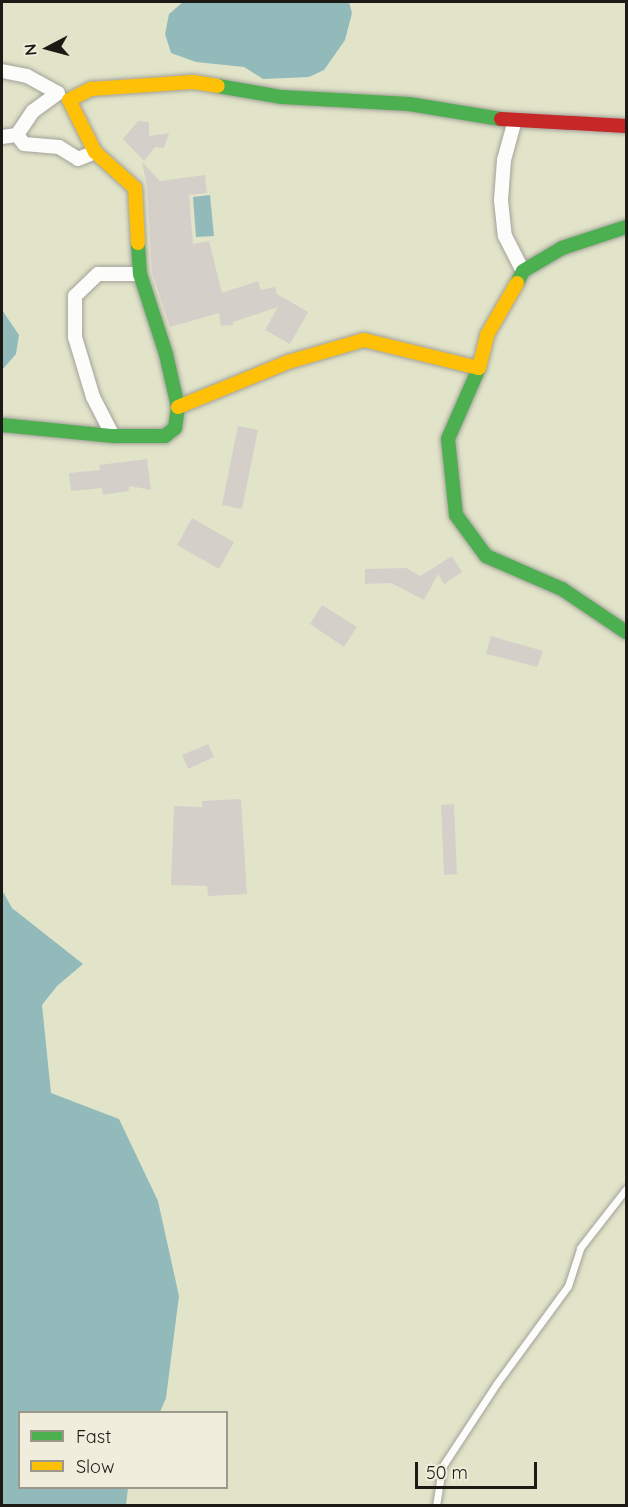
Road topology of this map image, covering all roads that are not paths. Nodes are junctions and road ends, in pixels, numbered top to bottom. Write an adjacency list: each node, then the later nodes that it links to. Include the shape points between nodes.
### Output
1 (2, 71): 2 (street, via 27,76)
2 (64, 97): 3 (street, via 92,89 193,82 282,97 410,104); 5 (street, via 33,111); 7 (street)
3 (515, 120): 4 (street); 9 (street, via 504,160 501,200 505,236)
4 (627, 126)
5 (17, 135): 6 (street); 7 (street, via 24,144 59,147 78,159)
6 (2, 137)
7 (95, 152): 10 (street, via 135,188)
8 (627, 227): 9 (street, via 562,248)
9 (523, 271): 11 (street, via 487,335)
10 (140, 274): 12 (street, via 166,354); 14 (street, via 98,274 75,296 75,337 93,397)
11 (479, 368): 12 (street, via 364,340 288,362); 15 (street, via 448,439 456,515 486,556 562,590)
12 (178, 408): 14 (street, via 176,428 165,436)
13 (2, 425): 14 (street)
14 (113, 436)
15 (627, 632)
16 (627, 1189): 17 (lane, via 580,1248 568,1286 496,1383 442,1467)
17 (436, 1506)

